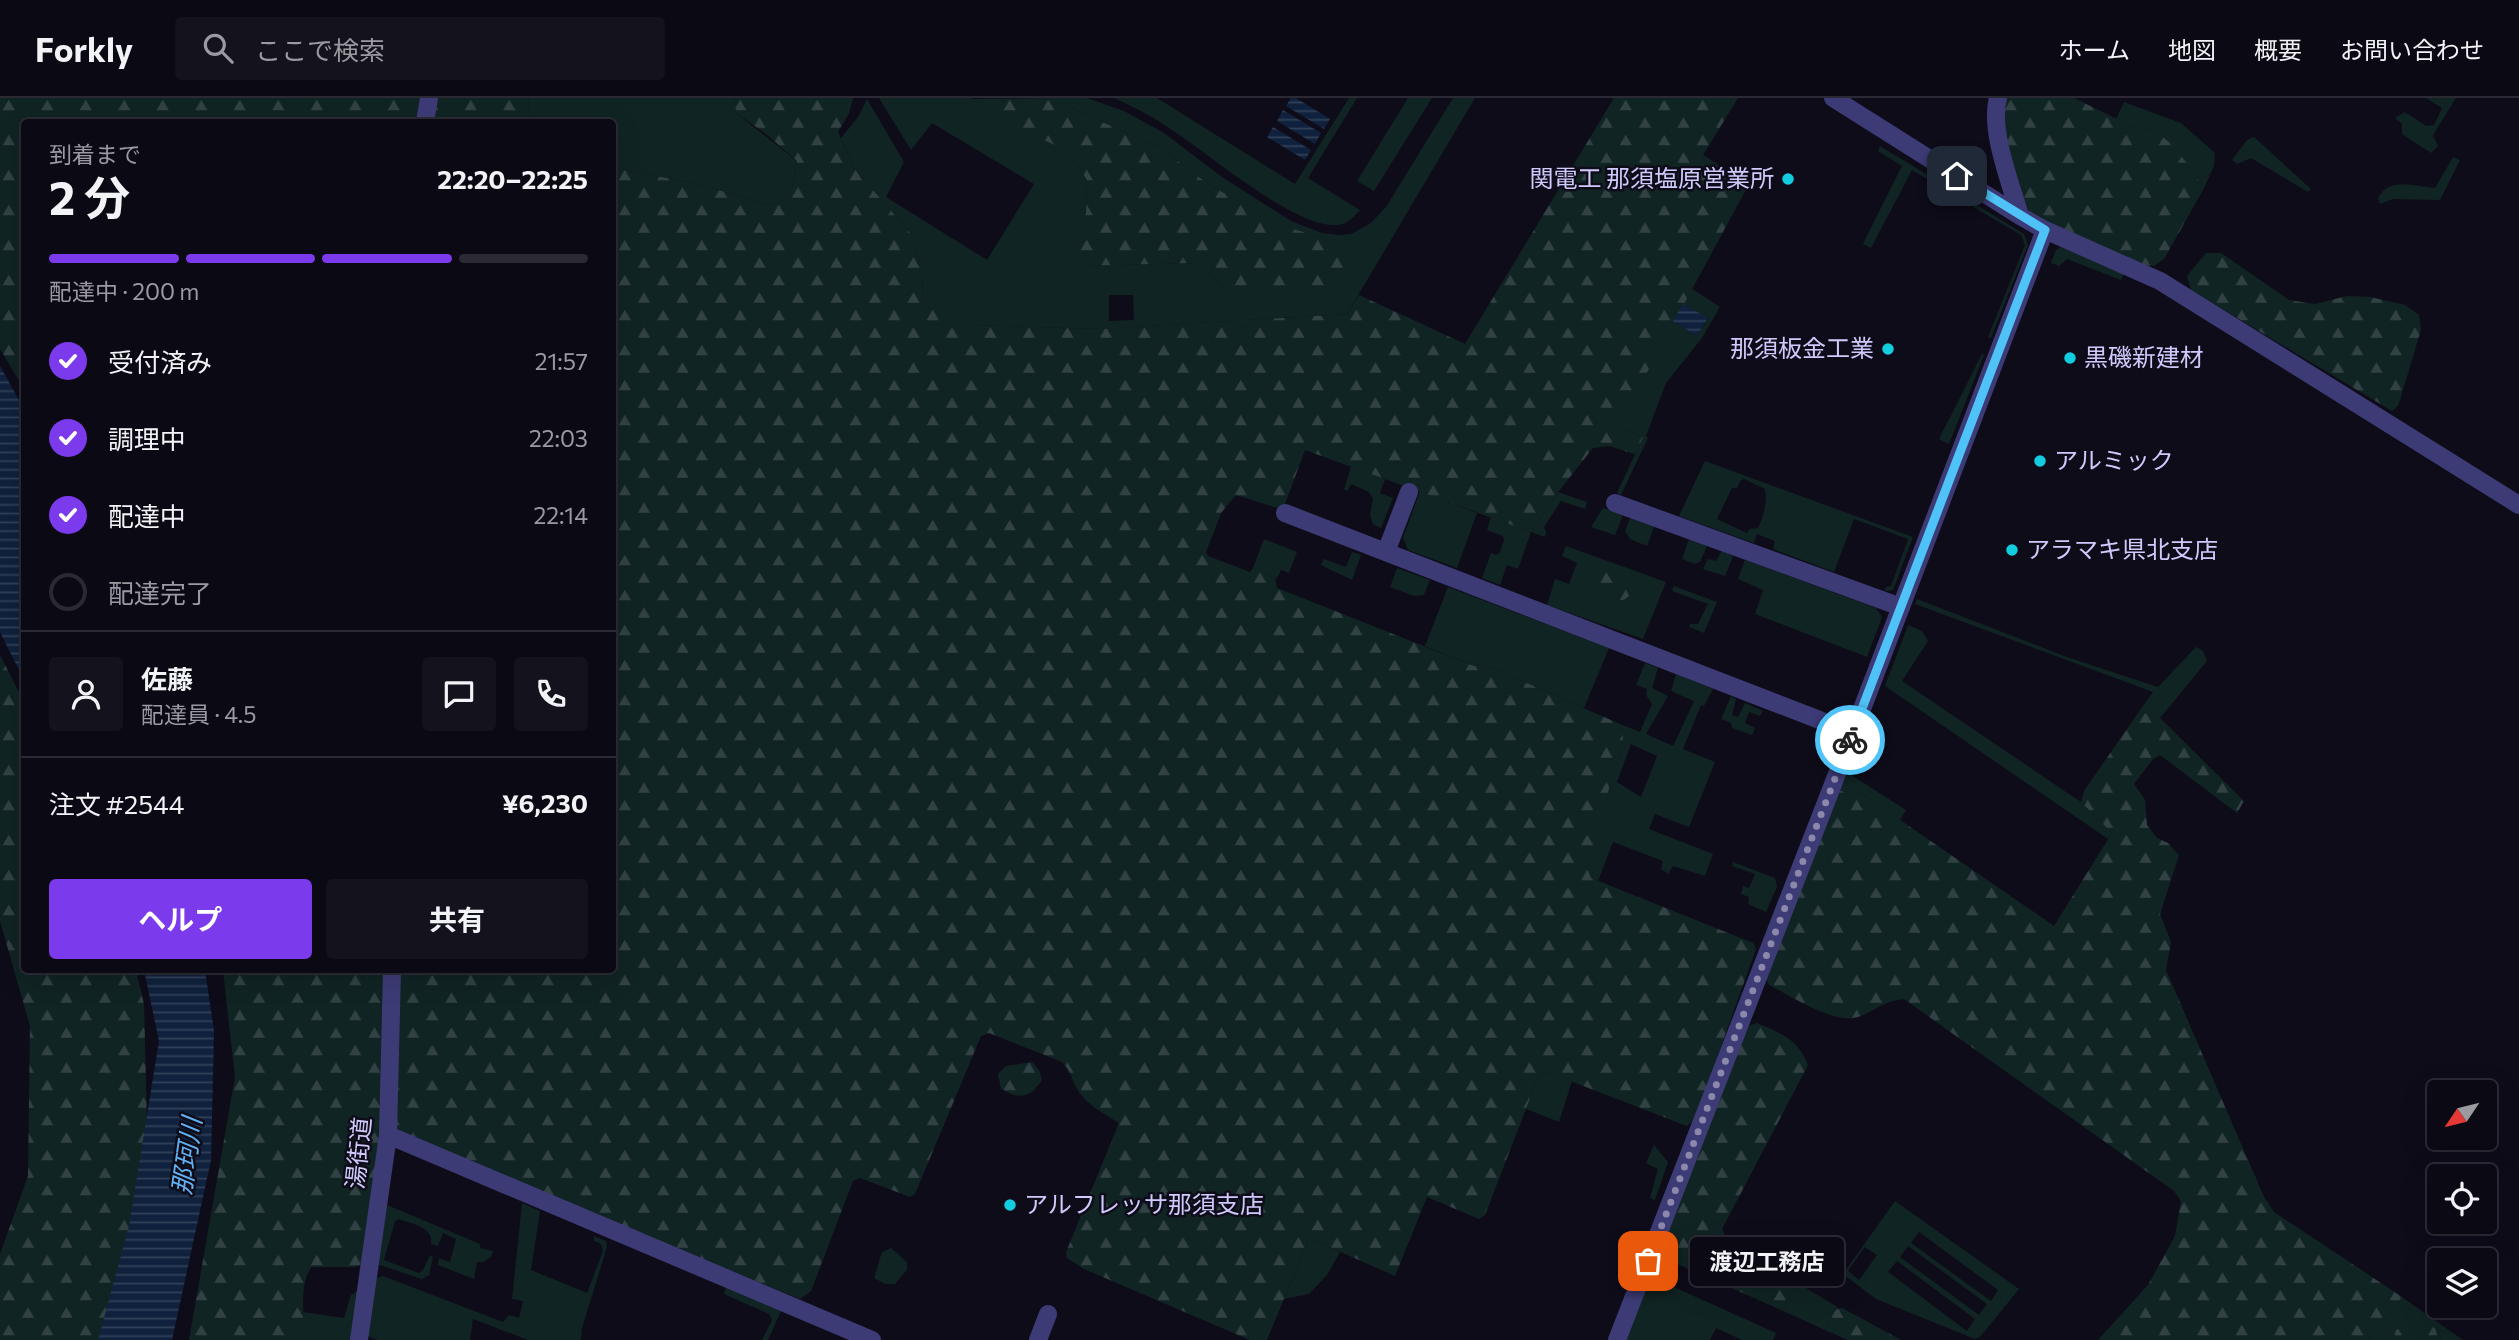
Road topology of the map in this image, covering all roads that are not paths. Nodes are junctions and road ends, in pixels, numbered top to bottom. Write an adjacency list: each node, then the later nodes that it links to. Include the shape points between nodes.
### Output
1 (429, 98): 4 (street)
2 (1833, 98): 5 (street)
3 (1998, 98): 5 (street, via 2000,142)
4 (426, 119)
5 (2020, 216): 6 (street)
6 (2045, 230): 9 (street, via 2160,281); 12 (street)
7 (1409, 492): 11 (street)
8 (1615, 503): 12 (street)
9 (2519, 505)
10 (1285, 513): 11 (street)
11 (1386, 552): 13 (street)
12 (1901, 607): 13 (street)
13 (1853, 733): 20 (street)
14 (392, 973): 15 (street, 湯街道)
15 (388, 1135): 17 (street, 湯街道); 18 (street)
16 (1048, 1314): 19 (street)
17 (359, 1340)
18 (872, 1340)
19 (1038, 1340)
20 (1617, 1340)

